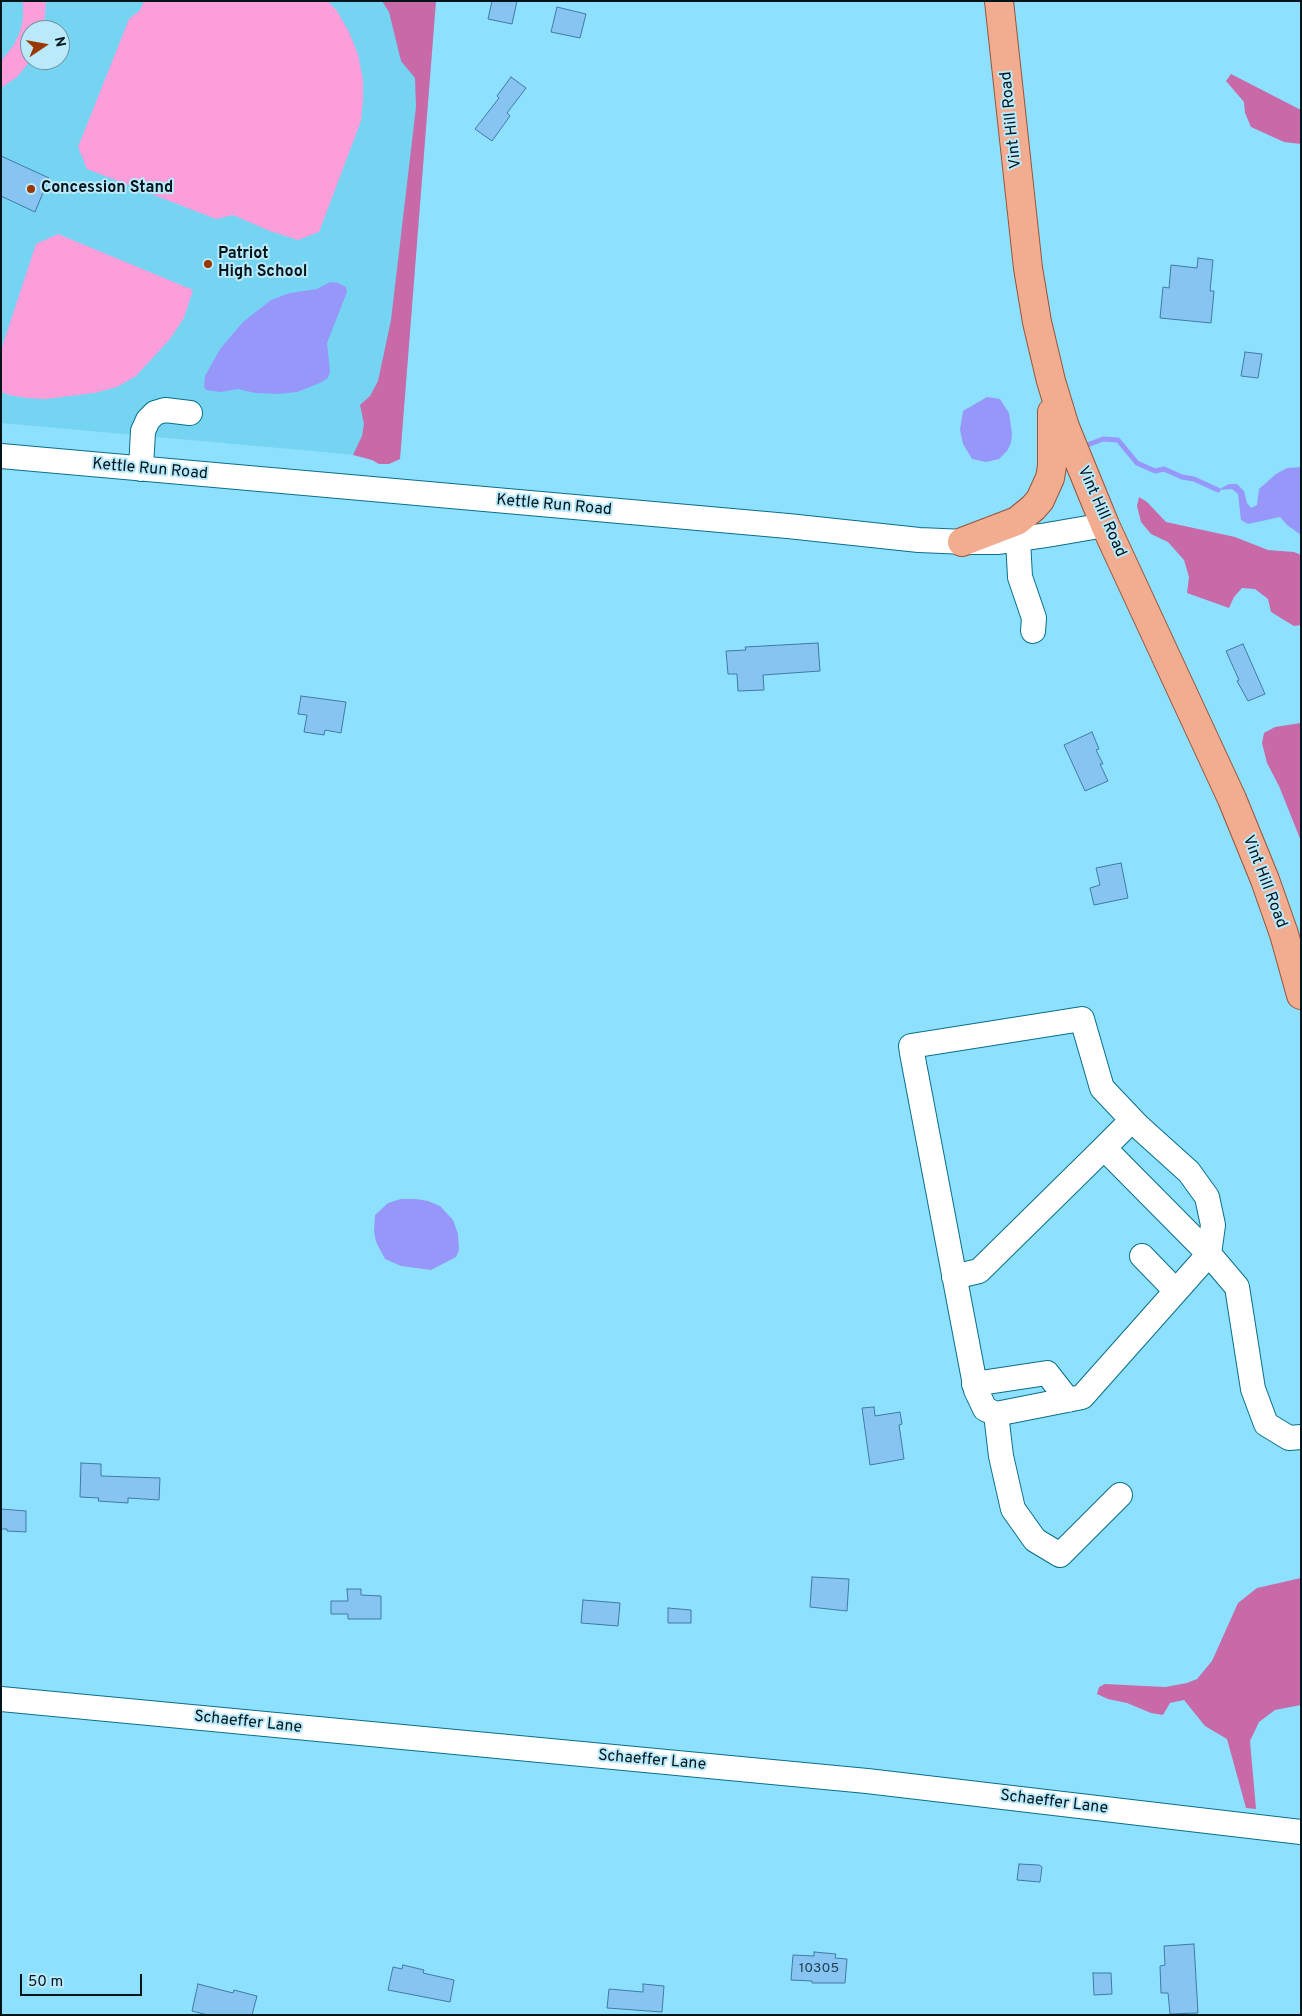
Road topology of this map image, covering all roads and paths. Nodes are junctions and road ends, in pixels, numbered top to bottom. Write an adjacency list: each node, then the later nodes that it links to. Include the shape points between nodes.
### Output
1 (999, 1): 2 (main road, Vint Hill Road, via 1028,268)
2 (1051, 381): 6 (main road, Vint Hill Road, via 1071,443); 8 (main road, via 1052,466 1045,491 1033,508 1017,521)
3 (190, 413): 5 (street, via 165,410 148,420 143,431)
4 (1, 456): 5 (street, Kettle Run Road)
5 (141, 469): 8 (street, Kettle Run Road)
6 (1105, 525): 7 (street, Kettle Run Road); 10 (main road, Vint Hill Road, via 1235,808 1284,934)
7 (1018, 540): 8 (street, Kettle Run Road); 9 (street, via 1020,577 1034,618)
8 (962, 542)
9 (1033, 631)
10 (1301, 995)
11 (1132, 1120): 12 (street); 13 (street, via 1189,1172 1207,1198 1213,1225); 15 (street, via 1102,1088 1082,1018 911,1046)
12 (1104, 1148): 13 (street); 15 (street, via 979,1271)
13 (1209, 1254): 16 (street); 20 (street, via 1237,1287 1253,1389 1266,1424 1289,1438)
14 (1142, 1256): 16 (street)
15 (954, 1277): 17 (street)
16 (1176, 1291): 18 (street, via 1082,1397)
17 (974, 1384): 18 (street, via 1047,1373); 19 (street, via 985,1409)
18 (1068, 1400): 19 (street)
19 (996, 1414): 21 (street, via 1013,1509 1035,1540 1060,1555)
20 (1301, 1437)
21 (1120, 1495)
22 (1, 1699): 23 (street, Schaeffer Lane, via 867,1781)
23 (1301, 1832)

